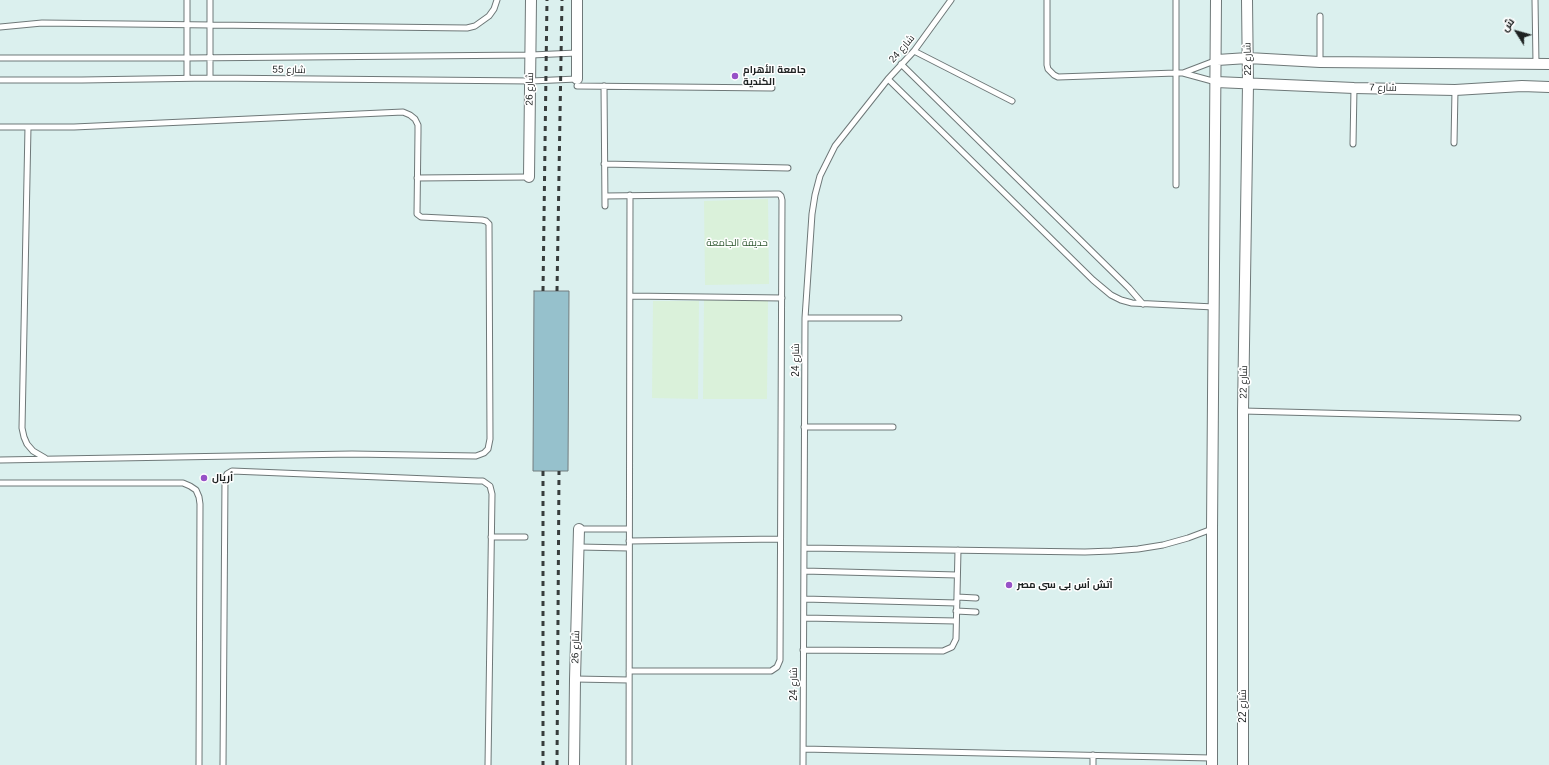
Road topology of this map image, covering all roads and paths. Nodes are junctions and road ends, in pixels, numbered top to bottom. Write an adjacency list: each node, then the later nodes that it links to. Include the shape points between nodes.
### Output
1 (187, 0): 13 (lane)
2 (210, 0): 14 (lane)
3 (497, 0): 14 (lane, via 489,16 476,26 467,28)
4 (532, 0): 18 (street, شارع 26)
5 (577, 0): 17 (street)
6 (951, 0): 16 (lane, شارع 24)
7 (1046, 0): 28 (lane, via 1047,65 1054,75)
8 (1176, 0): 28 (lane)
9 (1216, 0): 23 (street)
10 (1247, 0): 22 (street, شارع 22)
11 (1535, 0): 25 (lane)
12 (1320, 16): 24 (lane)
13 (187, 25): 14 (lane); 15 (lane, via 42,23); 20 (lane)
14 (210, 25): 21 (lane)
15 (0, 27)
16 (914, 51): 26 (lane, شارع 24); 43 (lane)
17 (577, 53): 18 (lane, شارع 55); 36 (street)
18 (531, 55): 21 (lane, شارع 55); 34 (street, شارع 26)
19 (0, 58): 20 (lane, شارع 55)
20 (187, 58): 21 (lane, شارع 55); 30 (lane)
21 (210, 58): 31 (lane)
22 (1248, 58): 23 (street); 24 (street); 37 (street, شارع 22)
23 (1216, 60): 29 (lane); 35 (street)
24 (1320, 62): 25 (street)
25 (1536, 63): 27 (street)
26 (901, 64): 32 (lane, شارع 24); 58 (lane)
27 (1549, 64)
28 (1176, 73): 29 (lane); 52 (lane)
29 (1183, 74): 35 (lane)
30 (187, 78): 31 (lane, شارع 55); 33 (lane, شارع 55)
31 (210, 78): 34 (lane, شارع 55)
32 (888, 79): 58 (lane, via 1102,288 1120,300); 60 (lane, شارع 24, via 835,146 820,176 812,214)
33 (0, 80)
34 (531, 81): 36 (lane, شارع 55); 50 (street, شارع 26)
35 (1216, 82): 37 (street, شارع 7); 59 (street)
36 (577, 83): 38 (lane, شارع 55)
37 (1248, 84): 41 (street, شارع 7); 62 (street, شارع 22)
38 (604, 86): 40 (lane, شارع 55); 48 (lane)
39 (1549, 87): 42 (street, شارع 7)
40 (772, 88)
41 (1354, 88): 42 (street, شارع 7); 47 (lane)
42 (1455, 90): 46 (lane)
43 (1012, 101)
44 (0, 127): 45 (lane)
45 (28, 127): 51 (lane, via 89,127 403,112 410,114 418,125); 66 (lane, via 22,428 24,437 33,451)
46 (1454, 143)
47 (1353, 144)
48 (604, 164): 49 (lane); 54 (lane)
49 (788, 168)
50 (529, 177): 51 (lane)
51 (417, 178): 66 (lane, via 419,216 482,220 489,224 488,449 476,456 352,454)
52 (1176, 185)
53 (630, 195): 54 (lane); 56 (lane); 57 (lane, via 781,196)
54 (605, 196): 55 (lane)
55 (605, 206)
56 (630, 296): 57 (lane); 70 (lane)
57 (782, 298): 74 (lane)
58 (1143, 304): 59 (lane)
59 (1214, 308): 71 (street)
60 (805, 318): 61 (lane); 64 (lane, شارع 24)
61 (899, 318)
62 (1243, 411): 63 (lane); 104 (street, شارع 22)
63 (1518, 418)
64 (804, 427): 65 (lane); 78 (lane, شارع 24)
65 (893, 427)
66 (48, 459): 67 (lane)
67 (0, 460)
68 (0, 483): 97 (lane, via 183,483 196,490 200,504)
69 (579, 529): 70 (lane); 76 (street, شارع 26)
70 (629, 529): 75 (lane)
71 (1212, 529): 79 (lane, via 1163,545 1138,549 1085,552); 96 (street)
72 (491, 537): 73 (lane); 98 (lane, via 492,490 483,481 228,472 225,478); 99 (lane)
73 (525, 537)
74 (780, 539): 75 (lane); 91 (lane, via 780,660 777,667 771,671)
75 (629, 541): 77 (lane)
76 (579, 547): 77 (lane); 92 (street, شارع 26)
77 (629, 548): 91 (lane)
78 (804, 548): 79 (lane); 80 (lane, شارع 24)
79 (958, 550): 81 (lane)
80 (804, 571): 81 (lane); 84 (lane, شارع 24)
81 (957, 575): 82 (lane)
82 (957, 597): 83 (lane); 85 (lane)
83 (976, 598)
84 (804, 599): 85 (lane); 88 (lane, شارع 24)
85 (957, 603): 86 (lane)
86 (956, 611): 87 (lane); 89 (lane)
87 (976, 612)
88 (804, 618): 89 (lane); 90 (lane, شارع 24)
89 (956, 622): 90 (lane, via 954,644 952,648 943,651)
90 (804, 650): 94 (lane, شارع 24)
91 (629, 671): 93 (lane)
92 (574, 679): 93 (lane); 100 (street, شارع 26)
93 (629, 680): 101 (lane)
94 (803, 749): 95 (lane); 102 (lane, شارع 24)
95 (1093, 755): 96 (lane); 103 (lane)
96 (1211, 761)
97 (199, 765)
98 (223, 765)
99 (488, 765)
100 (574, 765)
101 (629, 765)
102 (803, 765)
103 (1093, 765)
104 (1243, 765)

